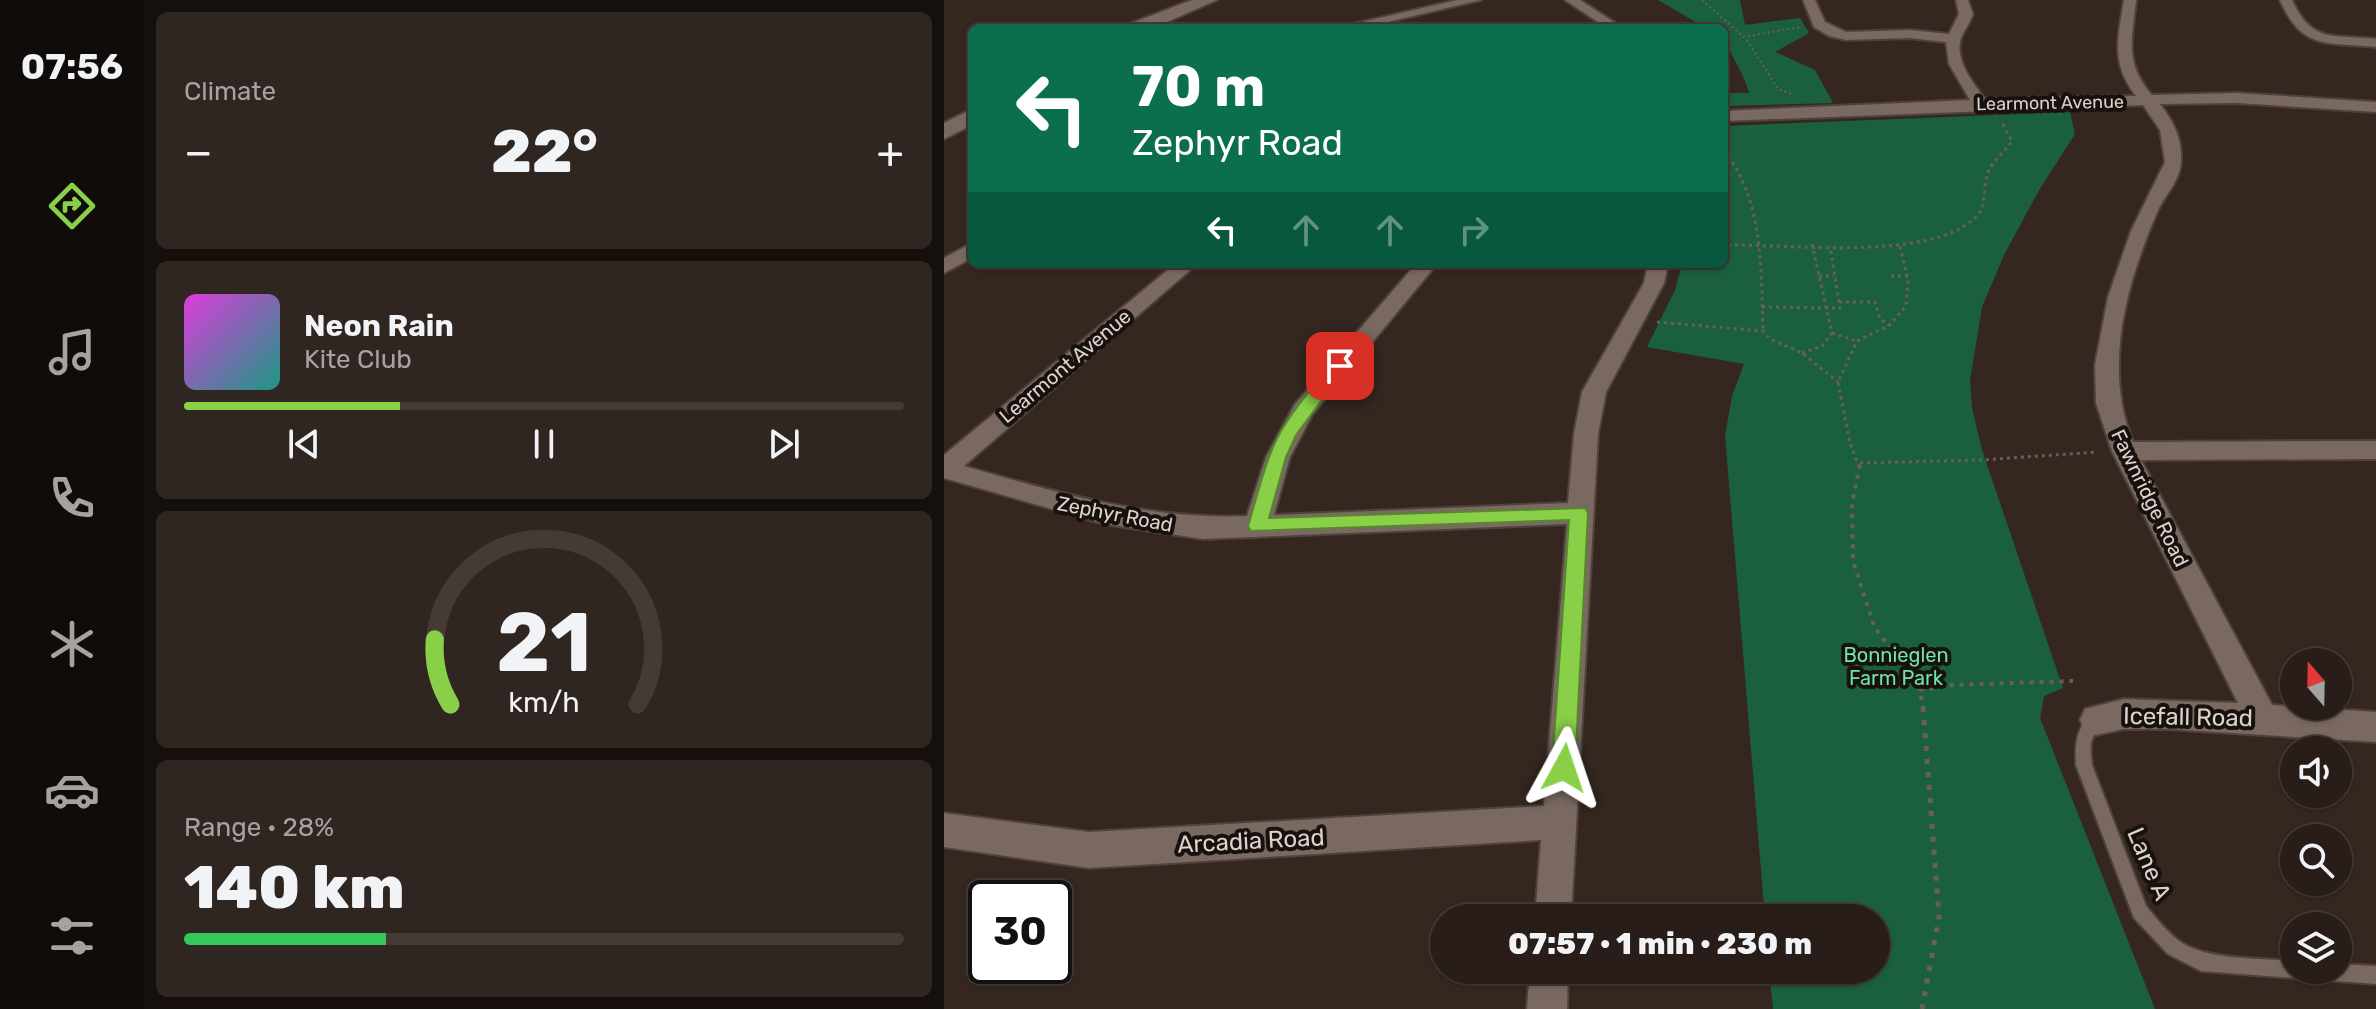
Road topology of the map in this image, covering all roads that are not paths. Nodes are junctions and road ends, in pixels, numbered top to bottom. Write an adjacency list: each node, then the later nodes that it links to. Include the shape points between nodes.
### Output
1 (1208, 0): 9 (street)
2 (1475, 0): 8 (street)
3 (1571, 0): 12 (street)
4 (1809, 0): 13 (street, via 1819,24 1834,33)
5 (1962, 0): 13 (street, via 1965,20)
6 (2130, 0): 15 (street, Fawnridge Road, via 2125,63)
7 (2286, 0): 14 (street, via 2303,30)
8 (1415, 13): 10 (street); 11 (street)
9 (1146, 24)
10 (1362, 24)
11 (1427, 24)
12 (1610, 24)
13 (1954, 39): 17 (street, via 1961,74)
14 (2374, 45)
15 (2151, 100): 16 (street, Learmont Avenue, via 2266,99); 17 (street, Learmont Avenue); 27 (street, Fawnridge Road, via 2173,139 2173,166 2150,209 2115,309 2106,388)
16 (2376, 107)
17 (1988, 108): 18 (street, Learmont Avenue)
18 (1728, 116)
19 (968, 118): 20 (street)
20 (944, 132)
21 (968, 252): 22 (street)
22 (944, 267)
23 (1182, 268): 28 (street, Learmont Avenue)
24 (1424, 268): 30 (street, via 1303,410 1278,457)
25 (1657, 268): 29 (street, via 1594,392)
26 (2376, 450): 27 (street)
27 (2124, 451): 31 (street, Fawnridge Road)
28 (944, 469): 30 (street, Zephyr Road, via 1071,508 1157,525)
29 (1579, 513): 30 (street, Zephyr Road); 34 (street)
30 (1257, 526)
31 (2262, 718): 32 (street, Icefall Road, via 2124,714); 33 (street, Icefall Road)
32 (2096, 720): 37 (lane, Lane A, via 2082,746 2084,765 2140,912 2174,948 2201,962)
33 (2376, 727)
34 (1559, 822): 35 (street, Arcadia Road, via 1089,850); 36 (street)
35 (944, 830)
36 (1554, 904)
37 (2280, 969)
38 (2352, 974): 39 (lane, Lane A)
39 (2376, 975)
40 (1548, 984): 41 (street)
41 (1547, 1009)

